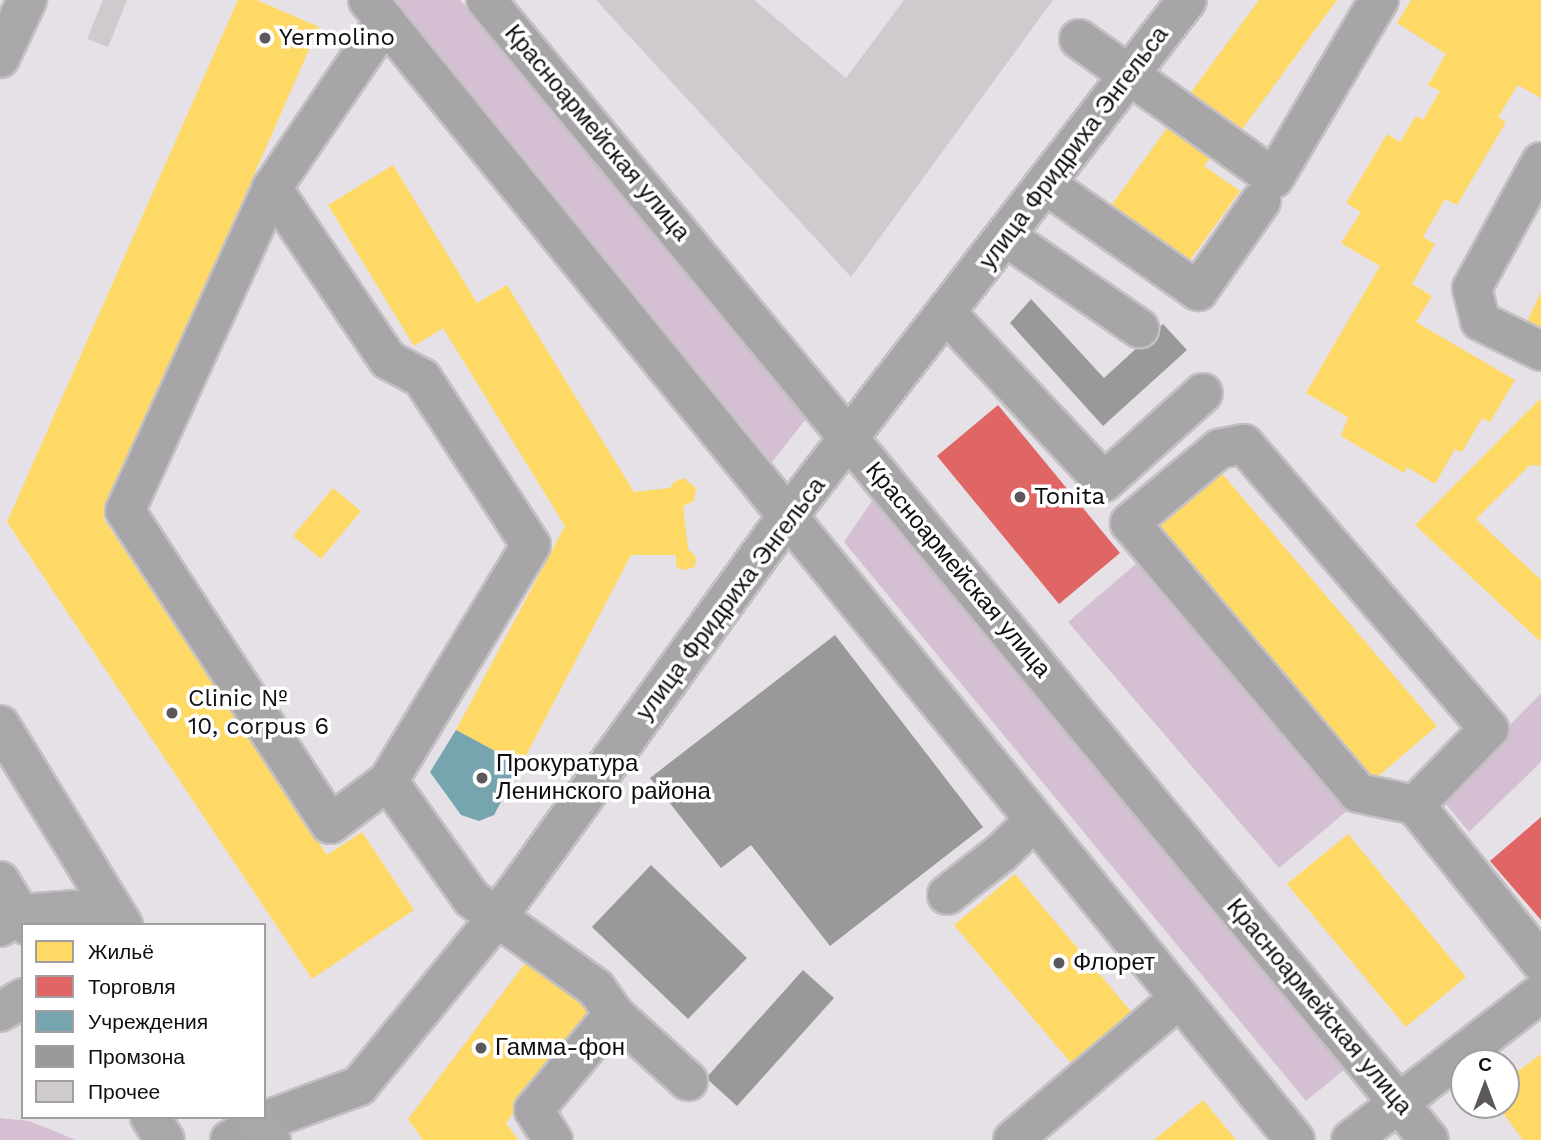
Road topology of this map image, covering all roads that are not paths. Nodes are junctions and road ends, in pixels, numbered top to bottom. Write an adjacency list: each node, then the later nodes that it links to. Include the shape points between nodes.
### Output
1 (27, 0): 7 (main road)
2 (486, 0): 18 (street, Красноармейская улица)
3 (1187, 0): 8 (street, улица Фридриха Энгельса)
4 (1379, 0): 8 (street, via 1274,178)
5 (377, 10): 11 (street); 19 (street)
6 (1079, 39): 8 (street)
7 (0, 58)
8 (1130, 75): 10 (street, улица Фридриха Энгельса)
9 (1541, 162): 16 (street, via 1472,288 1480,321)
10 (1045, 184): 12 (street, via 1198,291); 13 (street, улица Фридриха Энгельса)
11 (272, 188): 21 (street, via 388,360 422,378 531,545); 21 (street, via 125,511 330,824)
12 (1261, 201)
13 (1005, 236): 14 (street, улица Фридриха Энгельса); 15 (street)
14 (947, 314): 17 (street, via 1104,482); 18 (street, улица Фридриха Энгельса)
15 (1139, 328)
16 (1541, 351)
17 (1203, 393)
18 (850, 440): 19 (street, улица Фридриха Энгельса); 36 (street, Красноармейская улица)
19 (788, 516): 23 (street); 26 (street, улица Фридриха Энгельса)
20 (0, 725): 27 (main road)
21 (388, 781): 26 (street, via 472,899)
22 (1415, 805): 22 (street, via 1489,729 1244,444 1219,449 1130,523 1358,793); 29 (street)
23 (1035, 820): 25 (street); 31 (street)
24 (0, 881): 28 (main road)
25 (947, 895)
26 (498, 916): 34 (street, via 596,988); 38 (street, улица Фридриха Энгельса, via 359,1086)
27 (111, 919): 28 (main road)
28 (16, 922)
29 (1541, 962)
30 (1541, 993): 36 (street)
31 (1180, 998): 41 (street); 42 (street)
32 (21, 999): 33 (main road)
33 (0, 1012)
34 (614, 1014): 35 (street); 40 (street, via 534,1110)
35 (688, 1081)
36 (1399, 1104): 43 (street); 44 (street, Красноармейская улица)
37 (151, 1119): 39 (main road)
38 (254, 1130)
39 (165, 1140)
40 (553, 1140)
41 (1013, 1140)
42 (1295, 1140)
43 (1352, 1140)
44 (1429, 1140)

